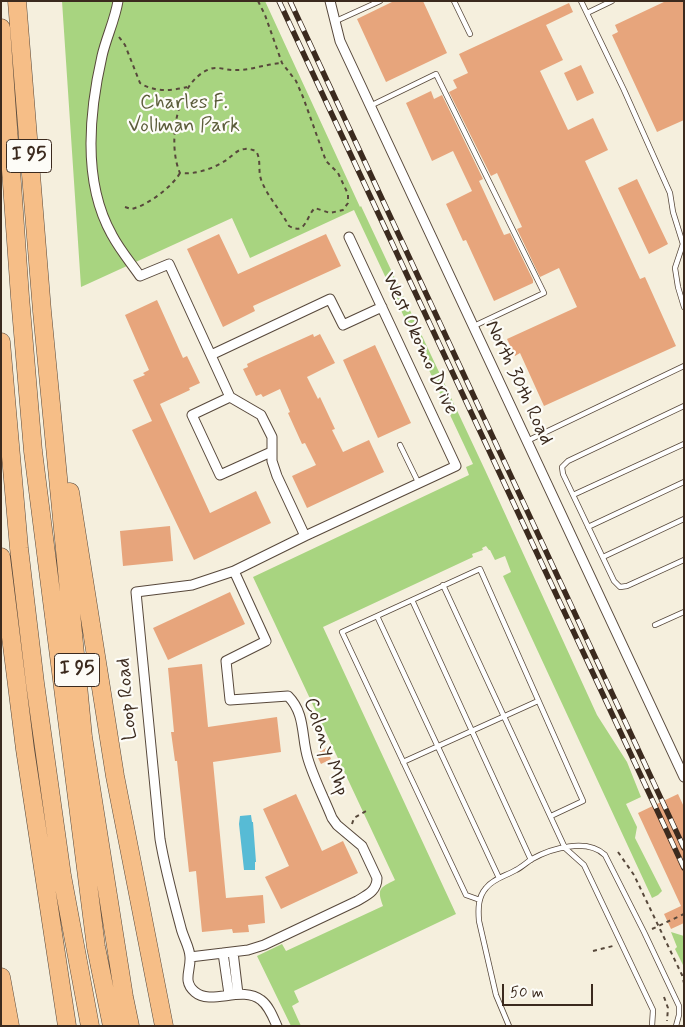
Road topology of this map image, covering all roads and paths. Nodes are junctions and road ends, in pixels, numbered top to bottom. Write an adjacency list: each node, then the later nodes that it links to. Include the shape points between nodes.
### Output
1 (17, 1): 22 (highway, I 95)
2 (118, 1): 25 (street, via 96,79 91,116 92,158 99,202 108,226 140,276 169,264)
3 (258, 1): 14 (path)
4 (330, 1): 10 (street, North 30th Road)
5 (380, 1): 10 (lane)
6 (454, 1): 13 (lane)
7 (582, 1): 9 (lane)
8 (612, 1): 9 (lane)
9 (587, 14): 21 (lane, via 670,193 683,244 675,268)
10 (335, 22): 16 (street, North 30th Road, via 340,42)
11 (1, 28): 78 (highway, via 33,451 96,947)
12 (116, 34): 15 (path, via 125,45 140,83 166,90)
13 (470, 34)
14 (282, 62): 15 (path, via 234,70 212,68); 17 (path, via 296,81 326,162 338,173 348,194 346,207 335,213 315,208 303,226 291,228 262,184 259,155 251,149 238,151 196,173)
15 (187, 87): 17 (path, via 173,141)
16 (370, 106): 23 (street, North 30th Road); 23 (lane, via 436,74 544,293)
17 (180, 173): 18 (path, via 175,181 146,203 131,210)
18 (125, 207)
19 (349, 237): 20 (street, West Okomo Drive)
20 (382, 307): 25 (street, via 343,325 330,299); 34 (street, West Okomo Drive, via 456,466)
21 (684, 308)
22 (42, 311): 79 (highway, I 95, via 83,737); 80 (highway, via 115,776)
23 (473, 327): 29 (street, North 30th Road)
24 (1, 342): 77 (highway, via 19,548 35,683 62,876)
25 (210, 356): 27 (street)
26 (684, 366): 29 (lane)
27 (230, 397): 32 (street, via 261,414 272,437); 32 (street, via 192,415 220,475)
28 (684, 406): 35 (lane, via 568,461 562,467 563,474)
29 (526, 442): 53 (street, North 30th Road)
30 (400, 444): 34 (lane)
31 (684, 444): 35 (lane)
32 (272, 452): 38 (street, via 277,476)
33 (684, 482): 37 (lane)
34 (419, 484): 38 (street)
35 (573, 495): 37 (lane)
36 (684, 519): 40 (lane)
37 (588, 527): 40 (lane)
38 (305, 536): 42 (street)
39 (1, 557): 76 (highway, via 25,749)
40 (603, 557): 41 (lane, via 614,581 620,586 627,586)
41 (684, 560)
42 (234, 571): 68 (street, Colony Mhp, via 266,641 226,661 230,700 288,696 294,702 304,731 308,762 332,818 362,846 377,884 370,894 264,945); 69 (street, Loop Road, via 192,585 136,592 164,864)
43 (444, 585): 44 (lane); 48 (lane, via 480,569); 49 (lane)
44 (412, 600): 46 (lane); 50 (lane)
45 (684, 612): 47 (lane)
46 (376, 616): 51 (lane); 52 (lane, via 342,632)
47 (655, 625)
48 (538, 700): 49 (lane); 55 (lane, via 583,801)
49 (504, 716): 50 (lane); 55 (lane)
50 (472, 731): 51 (lane); 59 (lane)
51 (438, 747): 52 (lane); 60 (lane)
52 (403, 762): 61 (lane, via 466,895)
53 (684, 776)
54 (368, 810): 56 (path, via 354,818)
55 (551, 816): 57 (lane)
56 (350, 827)
57 (566, 848): 59 (lane, via 555,849); 83 (lane, via 584,865 653,1010); 84 (lane, via 588,846 605,855 679,1006)
58 (618, 852): 64 (path, via 634,875)
59 (531, 860): 60 (lane)
60 (500, 878): 61 (lane, via 487,887)
61 (480, 900): 82 (lane, via 479,921 491,976)
62 (683, 915): 63 (path); 64 (path)
63 (684, 919)
64 (658, 926): 65 (path); 71 (path)
65 (652, 929)
66 (615, 945): 67 (path)
67 (592, 950)
68 (228, 953): 69 (street); 72 (street)
69 (190, 956): 72 (street, via 186,978 194,991 200,996)
70 (1, 977): 75 (highway)
71 (684, 983)
72 (234, 994): 81 (street, via 253,995 262,1000)
73 (665, 998): 74 (path, via 668,1008)
74 (666, 1021)
75 (10, 1026)
76 (67, 1026)
77 (90, 1026)
78 (112, 1026)
79 (130, 1026)
80 (164, 1026)
81 (277, 1026)
82 (509, 1026)
83 (652, 1026)
84 (676, 1026)

